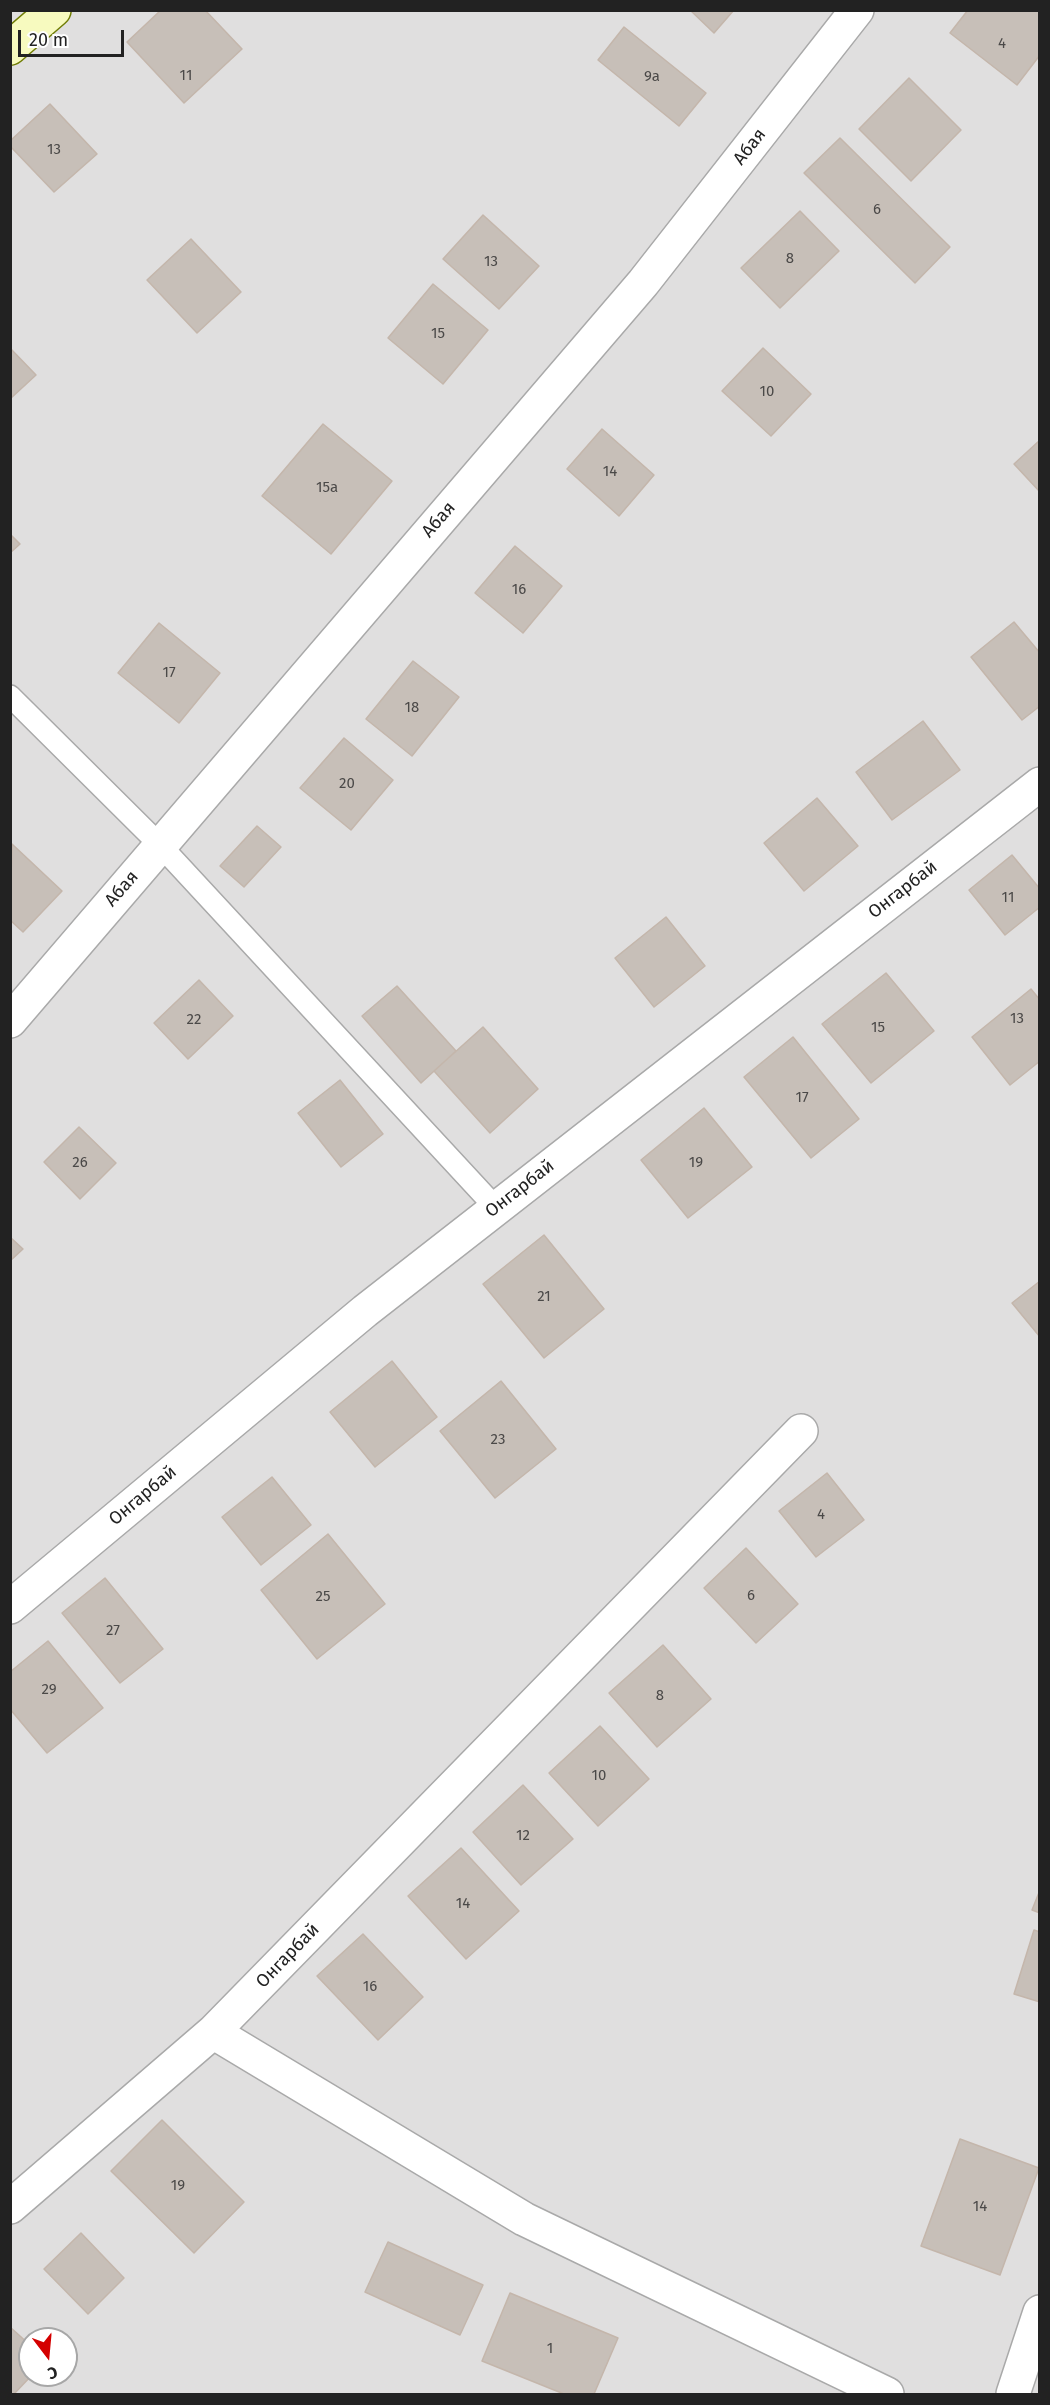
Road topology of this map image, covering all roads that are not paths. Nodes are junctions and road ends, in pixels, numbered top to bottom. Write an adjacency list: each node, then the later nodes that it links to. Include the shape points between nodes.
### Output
1 (54, 10): 3 (main road)
2 (857, 10): 6 (street, Абая, via 643,283)
3 (10, 48)
4 (10, 696): 6 (lane)
5 (1040, 784): 8 (street, Онгарбай)
6 (160, 845): 7 (street, Абая); 8 (lane)
7 (10, 1021)
8 (496, 1208): 10 (street, Онгарбай, via 365,1311)
9 (801, 1431): 11 (street, Онгарбай)
10 (10, 1607)
11 (213, 2032): 12 (street, Онгарбай); 14 (street, via 524,2219)
12 (10, 2207)
13 (1040, 2312): 15 (street)
14 (887, 2394)
15 (1012, 2394)

